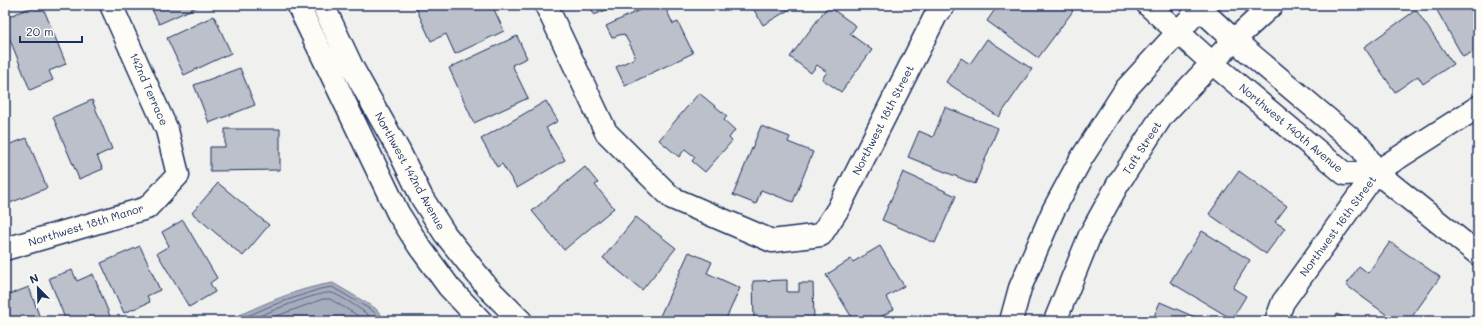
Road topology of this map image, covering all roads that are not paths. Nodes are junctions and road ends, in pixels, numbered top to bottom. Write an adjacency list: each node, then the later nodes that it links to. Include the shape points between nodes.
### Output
1 (111, 5): 14 (street, 142nd Terrace, via 167,130)
2 (298, 5): 17 (street, via 398,212 418,246 449,287)
3 (323, 5): 18 (street, Northwest 142nd Avenue, via 352,67 422,198 445,234 488,288)
4 (546, 5): 8 (street, Northwest 18th Street, via 606,132 672,198 772,241 821,235 838,209)
5 (1148, 5): 9 (street, Northwest 140th Avenue)
6 (1272, 5): 10 (street, Taft Street)
7 (1200, 6): 9 (street); 10 (street)
8 (935, 8)
9 (1178, 32): 11 (street, Northwest 140th Avenue); 19 (street, via 1126,89 1081,159 1053,211 1020,288)
10 (1234, 40): 11 (street, Taft Street); 13 (street, via 1361,147)
11 (1212, 63): 13 (street, Northwest 140th Avenue, via 1345,174); 20 (street, Taft Street, via 1162,116 1118,184 1090,235)
12 (1478, 107): 13 (street, Northwest 16th Street)
13 (1376, 172): 16 (street); 21 (street, Northwest 16th Street, via 1283,302)
14 (178, 175): 15 (street, Northwest 18th Manor, via 147,208)
15 (5, 249)
16 (1478, 254)
17 (481, 321)
18 (521, 321)
19 (1011, 321)
20 (1055, 321)
21 (1276, 321)

